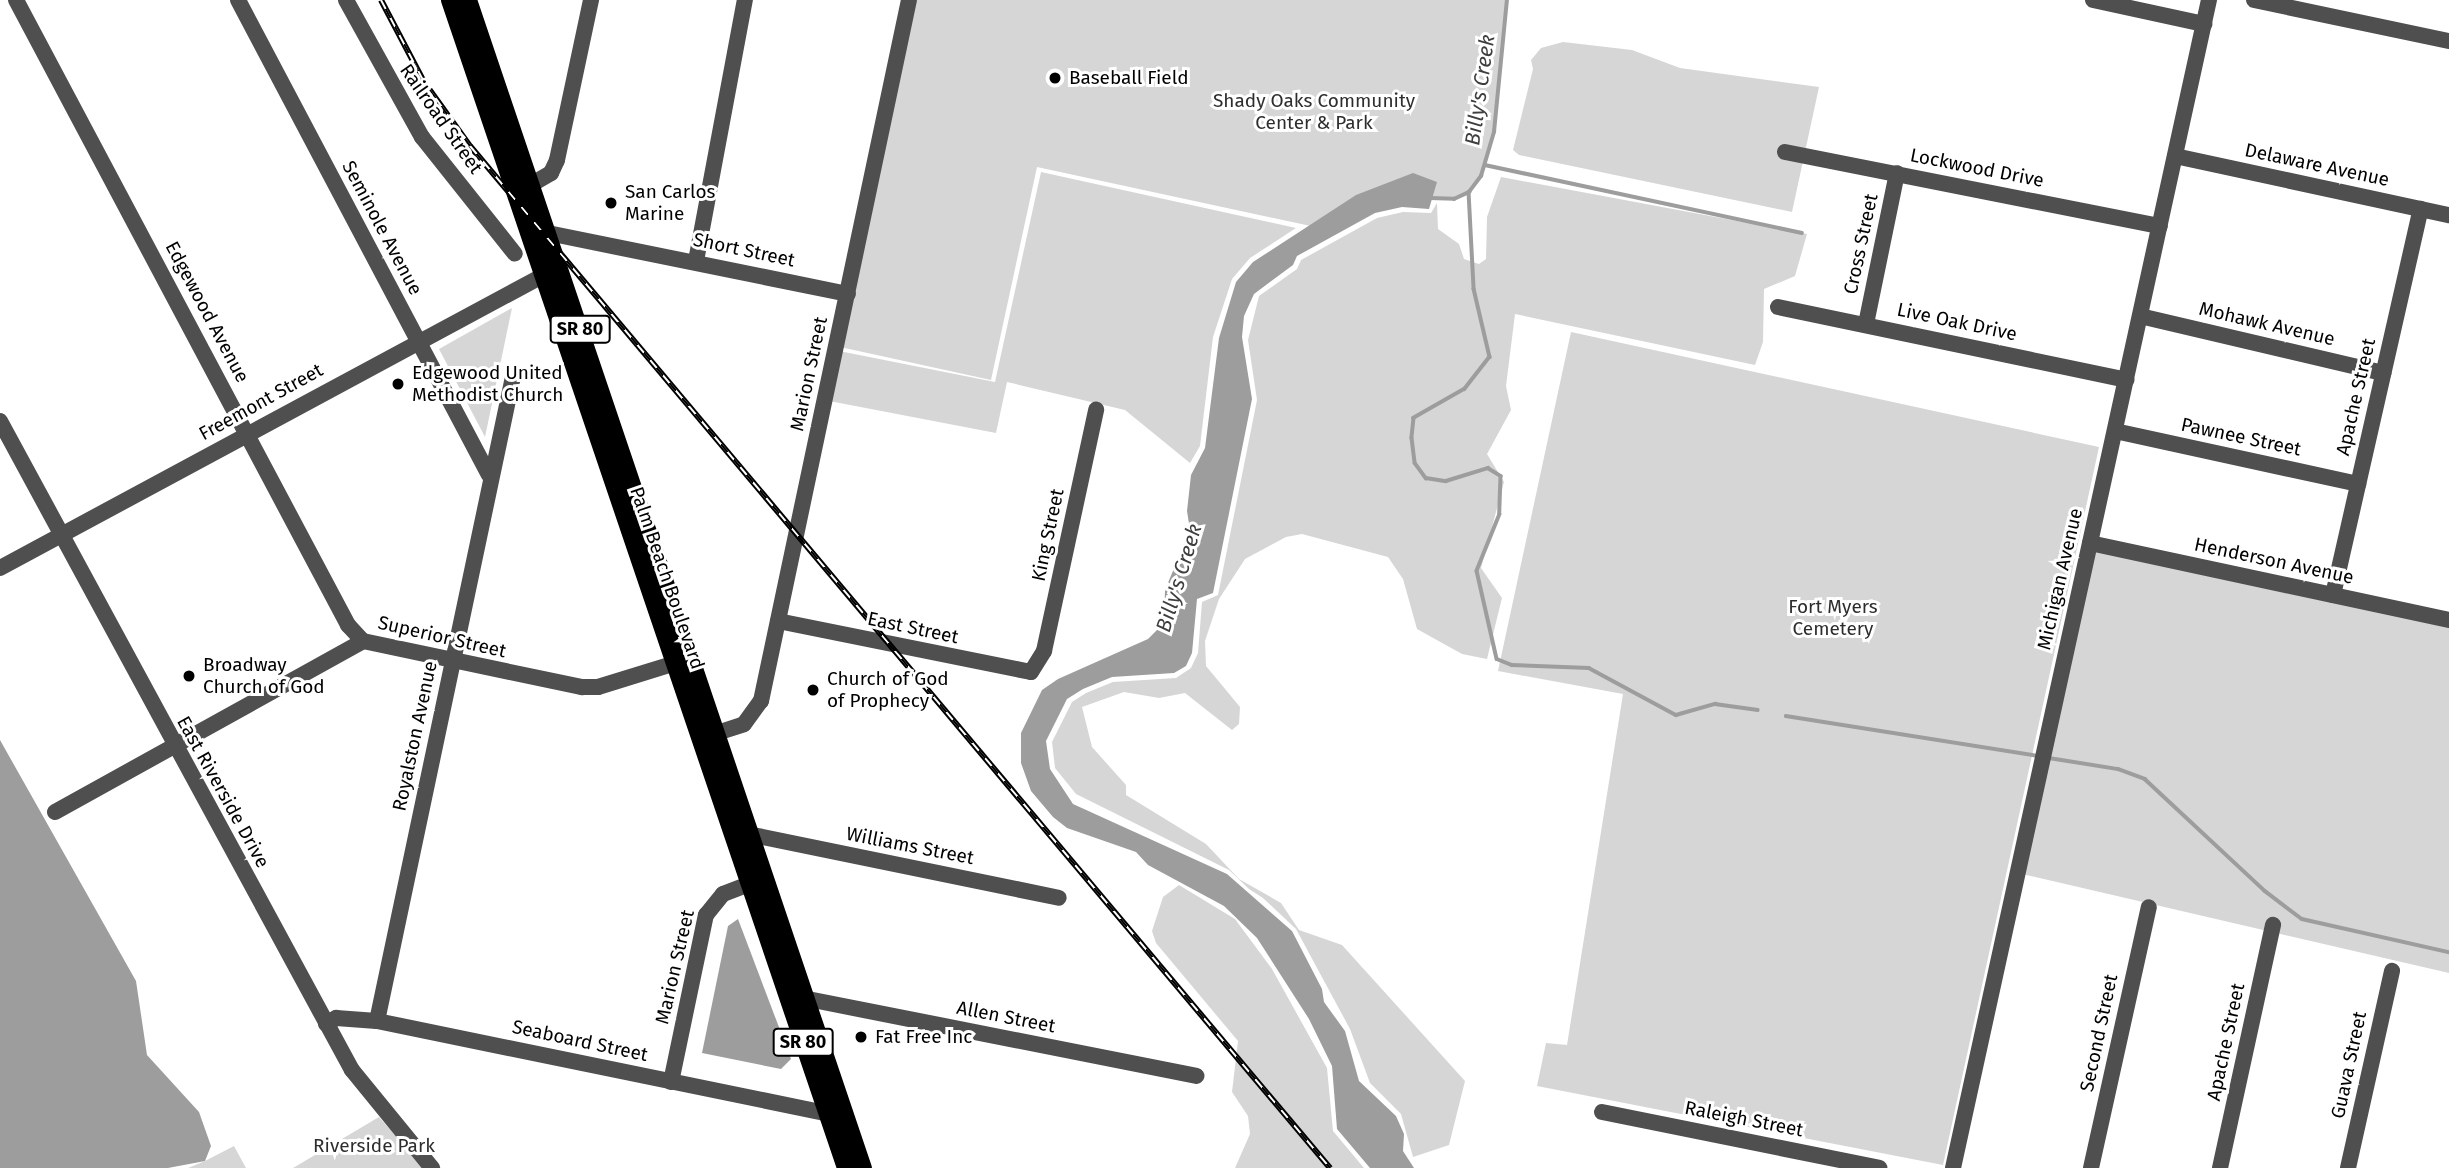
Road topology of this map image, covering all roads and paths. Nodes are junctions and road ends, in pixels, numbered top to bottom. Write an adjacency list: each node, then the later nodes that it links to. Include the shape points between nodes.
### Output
1 (16, 0): 38 (street, Edgewood Avenue)
2 (238, 0): 30 (street, Seminole Avenue)
3 (346, 0): 23 (street, Railroad Street, via 422,137)
4 (450, 0): 14 (main road, Palm Beach Boulevard / SR 80)
5 (468, 0): 18 (main road, Palm Beach Boulevard / SR 80)
6 (592, 0): 18 (street, via 557,160 551,173)
7 (745, 0): 24 (street)
8 (909, 0): 26 (street, Marion Street)
9 (2093, 0): 12 (street)
10 (2209, 0): 12 (street, Michigan Avenue)
11 (2254, 0): 13 (street)
12 (2204, 24): 16 (street, Michigan Avenue)
13 (2449, 41)
14 (481, 88): 18 (main road, via 488,94 512,164); 25 (main road, Palm Beach Boulevard / SR 80)
15 (1785, 152): 17 (street, Lockwood Drive)
16 (2175, 156): 19 (street, Delaware Avenue); 21 (street, Michigan Avenue)
17 (1897, 173): 21 (street, Lockwood Drive); 29 (street, Cross Street)
18 (531, 184): 22 (main road, Palm Beach Boulevard / SR 80)
19 (2421, 209): 20 (street, Delaware Avenue); 31 (street, Apache Street)
20 (2449, 215)
21 (2160, 226): 28 (street, Michigan Avenue)
22 (548, 233): 24 (street, Short Street); 34 (main road, Palm Beach Boulevard / SR 80)
23 (515, 254)
24 (696, 261): 26 (street, Short Street)
25 (544, 275): 30 (street, Freemont Street); 34 (main road, via 557,287 585,368); 48 (main road, Palm Beach Boulevard / SR 80)
26 (848, 295): 46 (street, Marion Street)
27 (1778, 307): 29 (street, Live Oak Drive)
28 (2140, 316): 31 (street, Mohawk Avenue); 33 (street, Michigan Avenue)
29 (1866, 324): 33 (street, Live Oak Drive)
30 (418, 341): 38 (street, Freemont Street); 39 (street, Seminole Avenue)
31 (2383, 373): 40 (street, Apache Street)
32 (513, 377): 39 (street, Royalston Avenue)
33 (2126, 380): 37 (street, Michigan Avenue)
34 (602, 393): 48 (main road, Palm Beach Boulevard / SR 80)
35 (1096, 410): 50 (street, King Street)
36 (0, 421): 41 (street, East Riverside Drive)
37 (2115, 431): 40 (street, Pawnee Street); 42 (street, Michigan Avenue)
38 (248, 435): 41 (street, Freemont Street); 47 (street, Edgewood Avenue, via 348,625)
39 (489, 475): 49 (street, Royalston Avenue)
40 (2358, 484): 44 (street, Apache Street)
41 (61, 535): 43 (street, Freemont Street); 52 (street, East Riverside Drive)
42 (2090, 543): 44 (street, Henderson Avenue); 72 (street, Michigan Avenue)
43 (0, 568)
44 (2333, 595): 45 (street, Henderson Avenue)
45 (2449, 620)
46 (778, 621): 50 (street, East Street, via 1002,669 1031,673); 51 (street, Marion Street, via 754,714 744,724)
47 (363, 641): 49 (street, Superior Street); 52 (street, Superior Street)
48 (682, 661): 49 (street, Superior Street, via 598,687); 51 (main road, Palm Beach Boulevard / SR 80); 55 (main road, Palm Beach Boulevard / SR 80)
49 (452, 662): 62 (street, Royalston Avenue)
50 (1036, 667)
51 (717, 733): 54 (main road, Palm Beach Boulevard / SR 80)
52 (176, 749): 53 (street, Superior Street); 63 (street, East Riverside Drive)
53 (55, 812)
54 (753, 835): 56 (street, Williams Street); 61 (main road, Palm Beach Boulevard / SR 80)
55 (749, 884): 59 (main road, Palm Beach Boulevard / SR 80); 65 (street, Marion Street, via 723,894 706,915)
56 (1059, 898)
57 (2149, 907): 73 (street, Second Street)
58 (2273, 925): 74 (street, Apache Street)
59 (779, 971): 61 (main road, via 799,996); 67 (main road, Palm Beach Boulevard / SR 80)
60 (2392, 971): 75 (street, Guava Street)
61 (808, 999): 64 (street, Allen Street); 70 (main road, Palm Beach Boulevard / SR 80)
62 (377, 1021): 63 (street, Seaboard Street, via 336,1018); 65 (street, Seaboard Street)
63 (326, 1024): 68 (street, East Riverside Drive, via 365,1090)
64 (1196, 1076)
65 (671, 1082): 67 (street, Seaboard Street)
66 (1602, 1112): 71 (street, Raleigh Street)
67 (826, 1113): 69 (main road, Palm Beach Boulevard / SR 80)
68 (432, 1168)
69 (846, 1168)
70 (863, 1168)
71 (1879, 1168)
72 (1953, 1168)
73 (2091, 1168)
74 (2220, 1168)
75 (2348, 1168)

